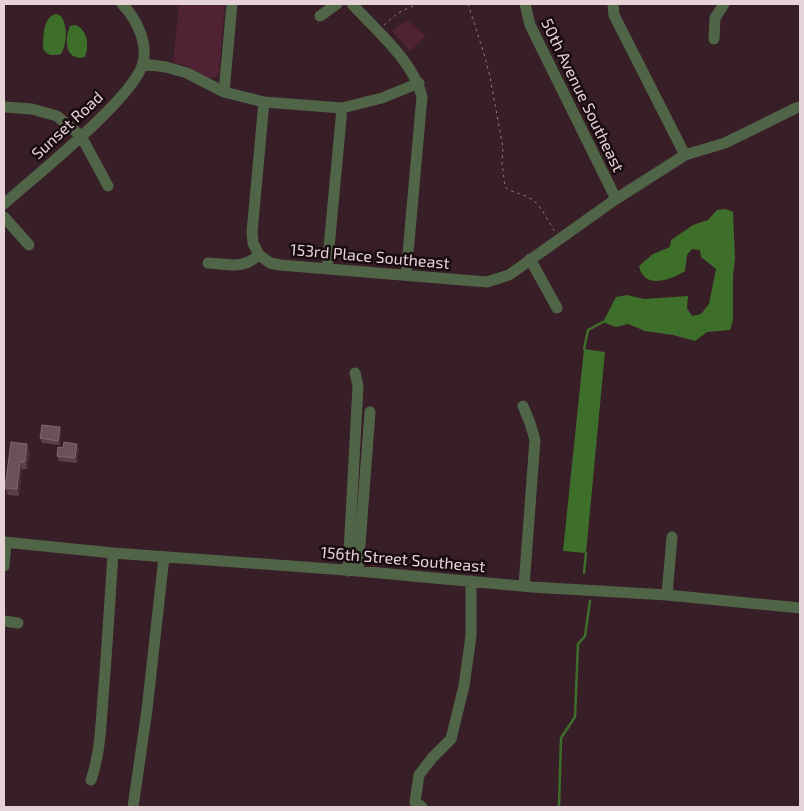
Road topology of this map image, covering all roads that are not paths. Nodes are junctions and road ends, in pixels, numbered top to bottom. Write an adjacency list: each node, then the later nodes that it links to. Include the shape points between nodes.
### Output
1 (122, 4): 10 (street, via 132,13 138,29 144,48)
2 (232, 4): 12 (street)
3 (337, 4): 8 (street)
4 (352, 4): 11 (street, via 407,64)
5 (525, 4): 20 (street, 50th Avenue Southeast, via 530,24)
6 (614, 4): 18 (street, via 614,15)
7 (724, 4): 9 (street, via 715,18)
8 (320, 16)
9 (714, 39)
10 (143, 64): 12 (street, via 187,74); 17 (street, Sunset Road, via 128,91)
11 (419, 83): 16 (street, via 382,98); 28 (street, via 422,96)
12 (224, 92): 13 (street)
13 (264, 102): 16 (street); 24 (street, via 252,232)
14 (4, 107): 17 (street, via 32,109 57,116)
15 (800, 107): 18 (street, 153rd Place Southeast, via 724,143)
16 (342, 108): 27 (street)
17 (81, 136): 19 (street); 21 (street, Sunset Road)
18 (685, 155): 20 (street, 153rd Place Southeast)
19 (108, 186)
20 (616, 199): 25 (street, 153rd Place Southeast)
21 (4, 204)
22 (4, 217): 23 (street)
23 (29, 245)
24 (259, 255): 26 (street, via 243,266); 27 (street, 153rd Place Southeast, via 270,263)
25 (530, 259): 28 (street, 153rd Place Southeast, via 509,275 487,282); 29 (street)
26 (208, 263)
27 (326, 269): 28 (street, 153rd Place Southeast)
28 (406, 275)
29 (557, 308)
30 (354, 373): 38 (street, via 358,386)
31 (523, 406): 40 (street, via 535,440)
32 (370, 412): 38 (street)
33 (672, 536): 41 (street)
34 (5, 542): 35 (street, 156th Street Southeast); 37 (street)
35 (113, 553): 36 (street, 156th Street Southeast); 45 (street, via 102,711 96,766)
36 (164, 557): 38 (street, 156th Street Southeast); 46 (street)
37 (4, 566)
38 (353, 571): 39 (street, 156th Street Southeast)
39 (471, 581): 40 (street, 156th Street Southeast); 47 (street, via 471,636 464,686 451,739 419,775 415,802)
40 (524, 586): 41 (street, 156th Street Southeast)
41 (667, 595): 42 (street, 156th Street Southeast)
42 (800, 608)
43 (4, 621): 44 (street)
44 (18, 623)
45 (91, 780)
46 (133, 807)
47 (422, 807)

